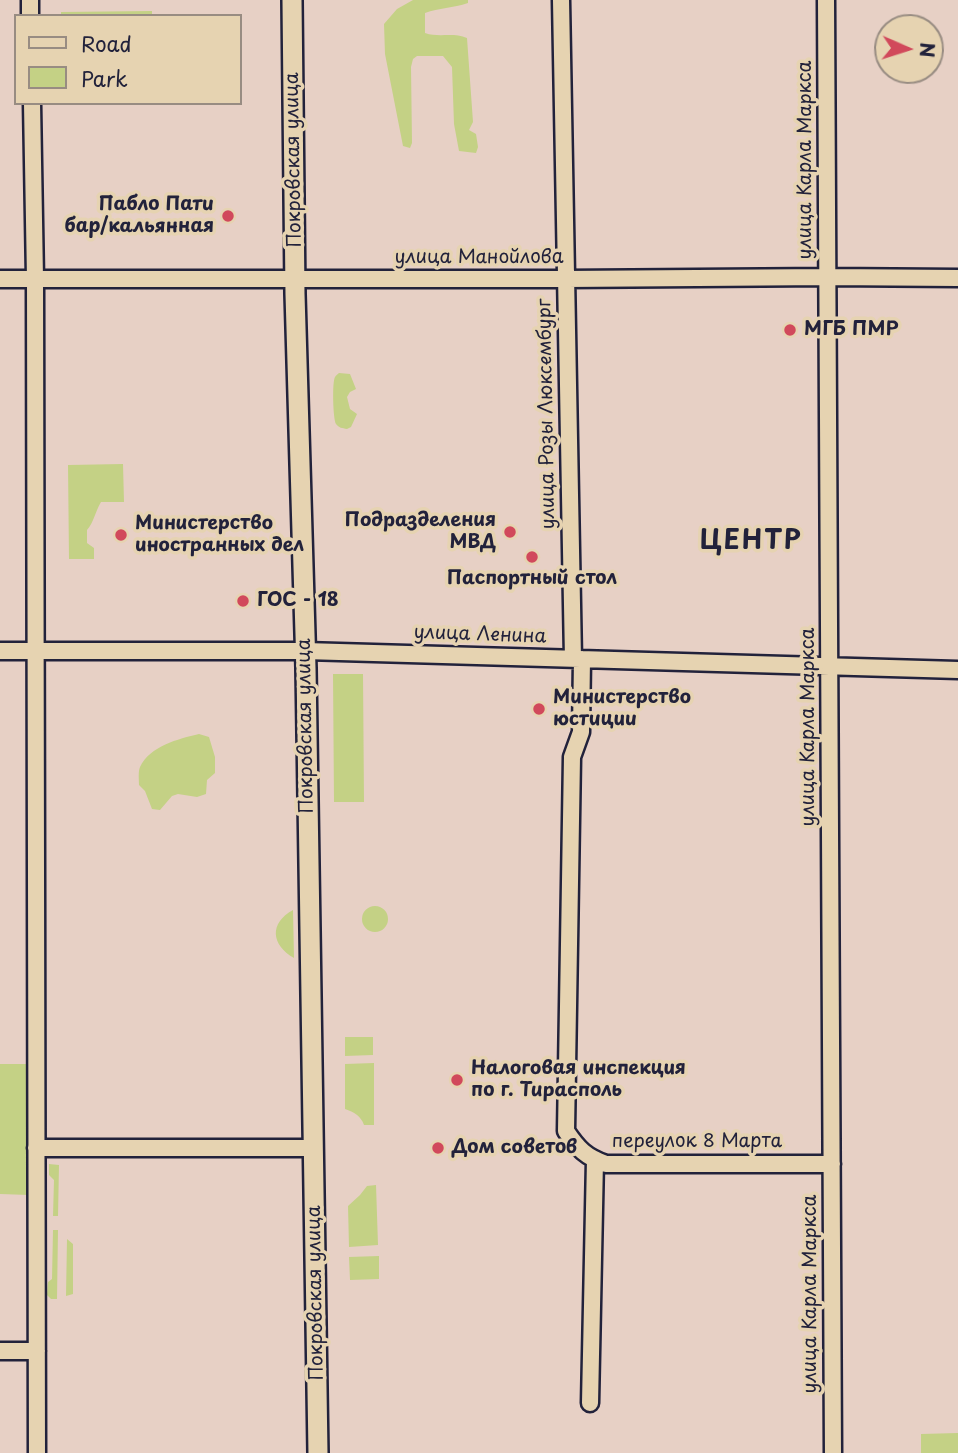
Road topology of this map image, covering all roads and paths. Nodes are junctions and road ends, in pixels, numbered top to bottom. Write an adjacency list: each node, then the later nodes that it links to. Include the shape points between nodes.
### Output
1 (292, 0): 9 (main road, Покровская улица)
2 (561, 0): 10 (street, улица Розы Люксембург)
3 (827, 0): 5 (street, улица Карла Маркса)
4 (32, 105): 8 (street)
5 (828, 277): 6 (street, улица Манойлова); 10 (street, улица Манойлова); 15 (street, улица Карла Маркса)
6 (958, 278)
7 (0, 279): 8 (street, улица Манойлова)
8 (35, 279): 9 (street, улица Манойлова); 12 (street)
9 (295, 279): 10 (street, улица Манойлова); 13 (main road, Покровская улица)
10 (566, 279): 14 (street, улица Розы Люксембург)
11 (0, 651): 12 (street, улица Ленина)
12 (35, 651): 13 (street, улица Ленина); 18 (street)
13 (305, 651): 14 (street, улица Ленина); 19 (main road, Покровская улица)
14 (578, 659): 15 (street, улица Ленина); 17 (street, улица Розы Люксембург, via 581,732 572,757)
15 (830, 667): 16 (street, улица Ленина); 21 (street, улица Карла Маркса)
16 (958, 670)
17 (568, 1014): 20 (street, переулок 8 Марта, via 566,1131 577,1149)
18 (36, 1148): 19 (street); 23 (street)
19 (314, 1148): 26 (main road, Покровская улица)
20 (594, 1160): 21 (street, переулок 8 Марта, via 620,1165); 24 (street)
21 (832, 1164): 27 (street, улица Карла Маркса)
22 (0, 1352): 23 (street)
23 (37, 1352): 25 (street)
24 (590, 1403)
25 (37, 1453)
26 (318, 1453)
27 (833, 1453)

